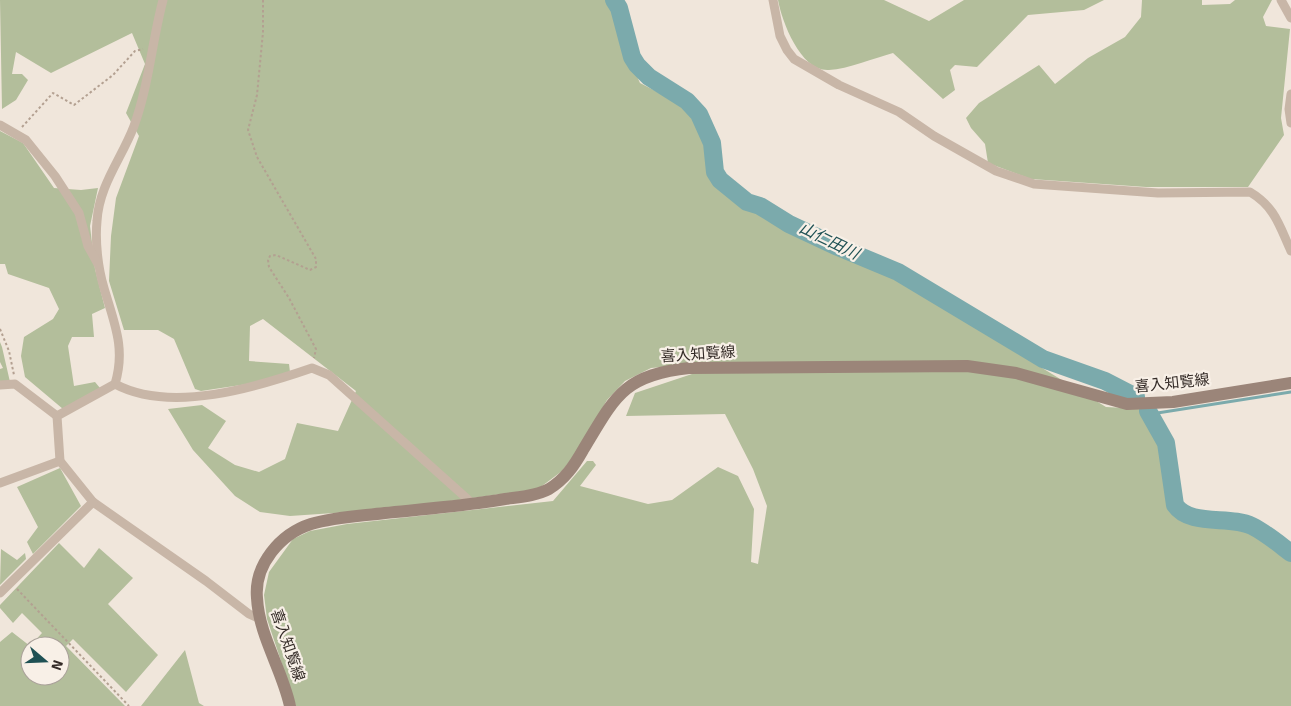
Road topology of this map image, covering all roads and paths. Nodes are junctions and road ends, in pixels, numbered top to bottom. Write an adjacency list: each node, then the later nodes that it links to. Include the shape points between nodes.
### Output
1 (163, 0): 6 (street)
2 (263, 0): 14 (path, via 257,95 248,130 257,157 316,259 316,267 310,270 276,254 268,260 316,349)
3 (773, 0): 11 (street, via 780,36 794,59 898,112 996,171 1034,184 1158,192 1250,192 1272,210)
4 (1281, 0): 5 (street)
5 (1291, 18)
6 (152, 46): 10 (path, via 135,51 113,75 74,105 53,93); 12 (street, via 146,87 134,127 114,164 101,200 96,235)
7 (1291, 94): 8 (street, via 1288,109)
8 (1291, 123)
9 (0, 125): 10 (street)
10 (16, 133): 12 (street, via 26,140 55,176 79,212 88,246)
11 (1291, 251)
12 (100, 267): 17 (street, via 103,287 117,326 121,365)
13 (0, 329): 16 (path, via 9,351)
14 (312, 368): 17 (street, via 259,386 200,397 165,397 125,390); 23 (street, via 329,375)
15 (1291, 383): 23 (main road, 喜入知覧線, via 1174,402 1127,404 1016,373 967,366 666,370 634,382 620,393 570,471 548,490)
16 (15, 384): 18 (street); 19 (street)
17 (116, 384): 19 (street)
18 (0, 385)
19 (57, 416): 20 (street)
20 (60, 461): 21 (street); 22 (street)
21 (0, 483)
22 (93, 502): 24 (street); 26 (street)
23 (473, 504): 26 (main road, 喜入知覧線, via 342,518 300,529 280,542 265,562 256,597)
24 (10, 582): 25 (street); 27 (path)
25 (0, 594)
26 (260, 619): 28 (main road, 喜入知覧線)
27 (130, 706)
28 (290, 706)

